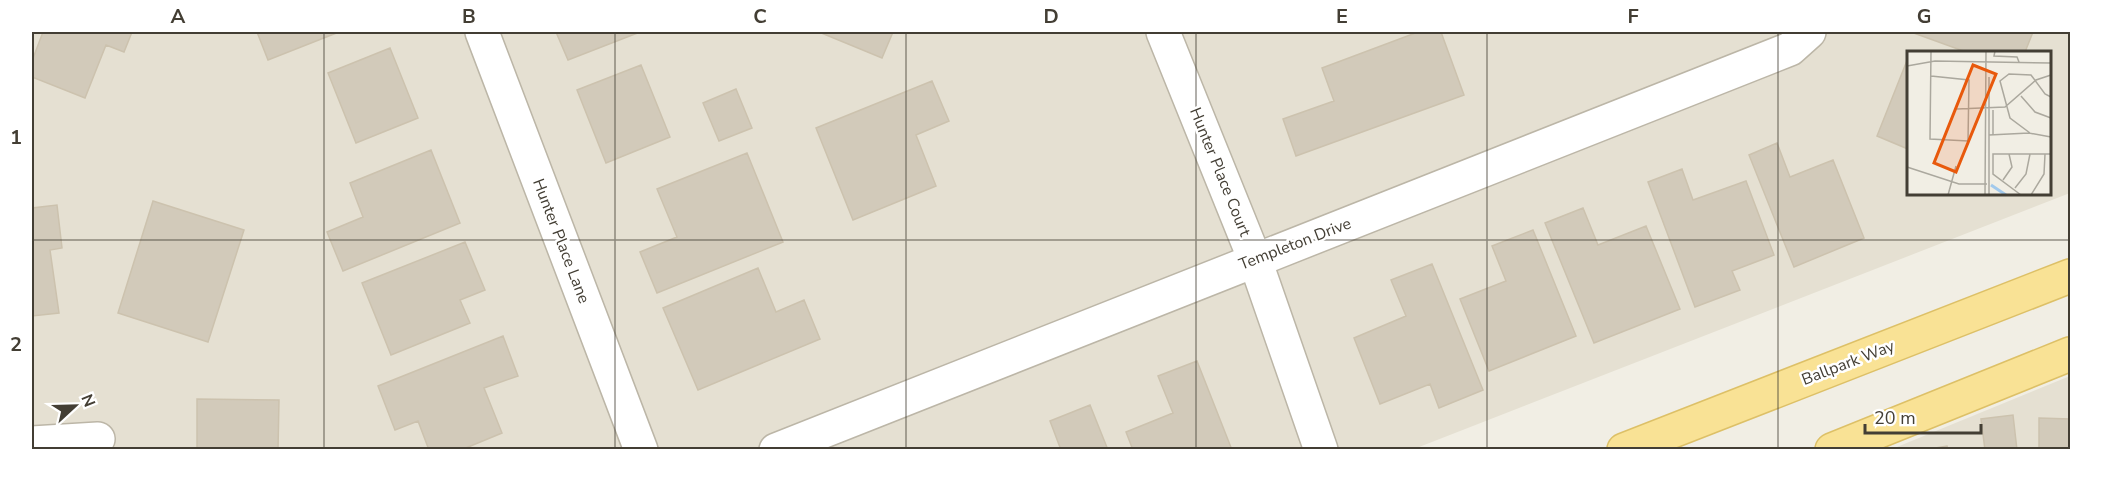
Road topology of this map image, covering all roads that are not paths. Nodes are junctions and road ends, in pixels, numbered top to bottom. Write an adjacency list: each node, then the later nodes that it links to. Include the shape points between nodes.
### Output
1 (482, 32): 9 (street, Hunter Place Lane)
2 (1163, 32): 4 (street, Hunter Place Court)
3 (1809, 32): 4 (street, Templeton Drive, via 1790,49)
4 (1255, 260): 10 (street, Templeton Drive); 11 (street, Hunter Place Court)
5 (2070, 276): 12 (main road, Ballpark Way)
6 (2070, 354): 13 (main road)
7 (98, 439): 8 (street)
8 (32, 443)
9 (641, 450)
10 (776, 450)
11 (1321, 450)
12 (1624, 450)
13 (1832, 450)

